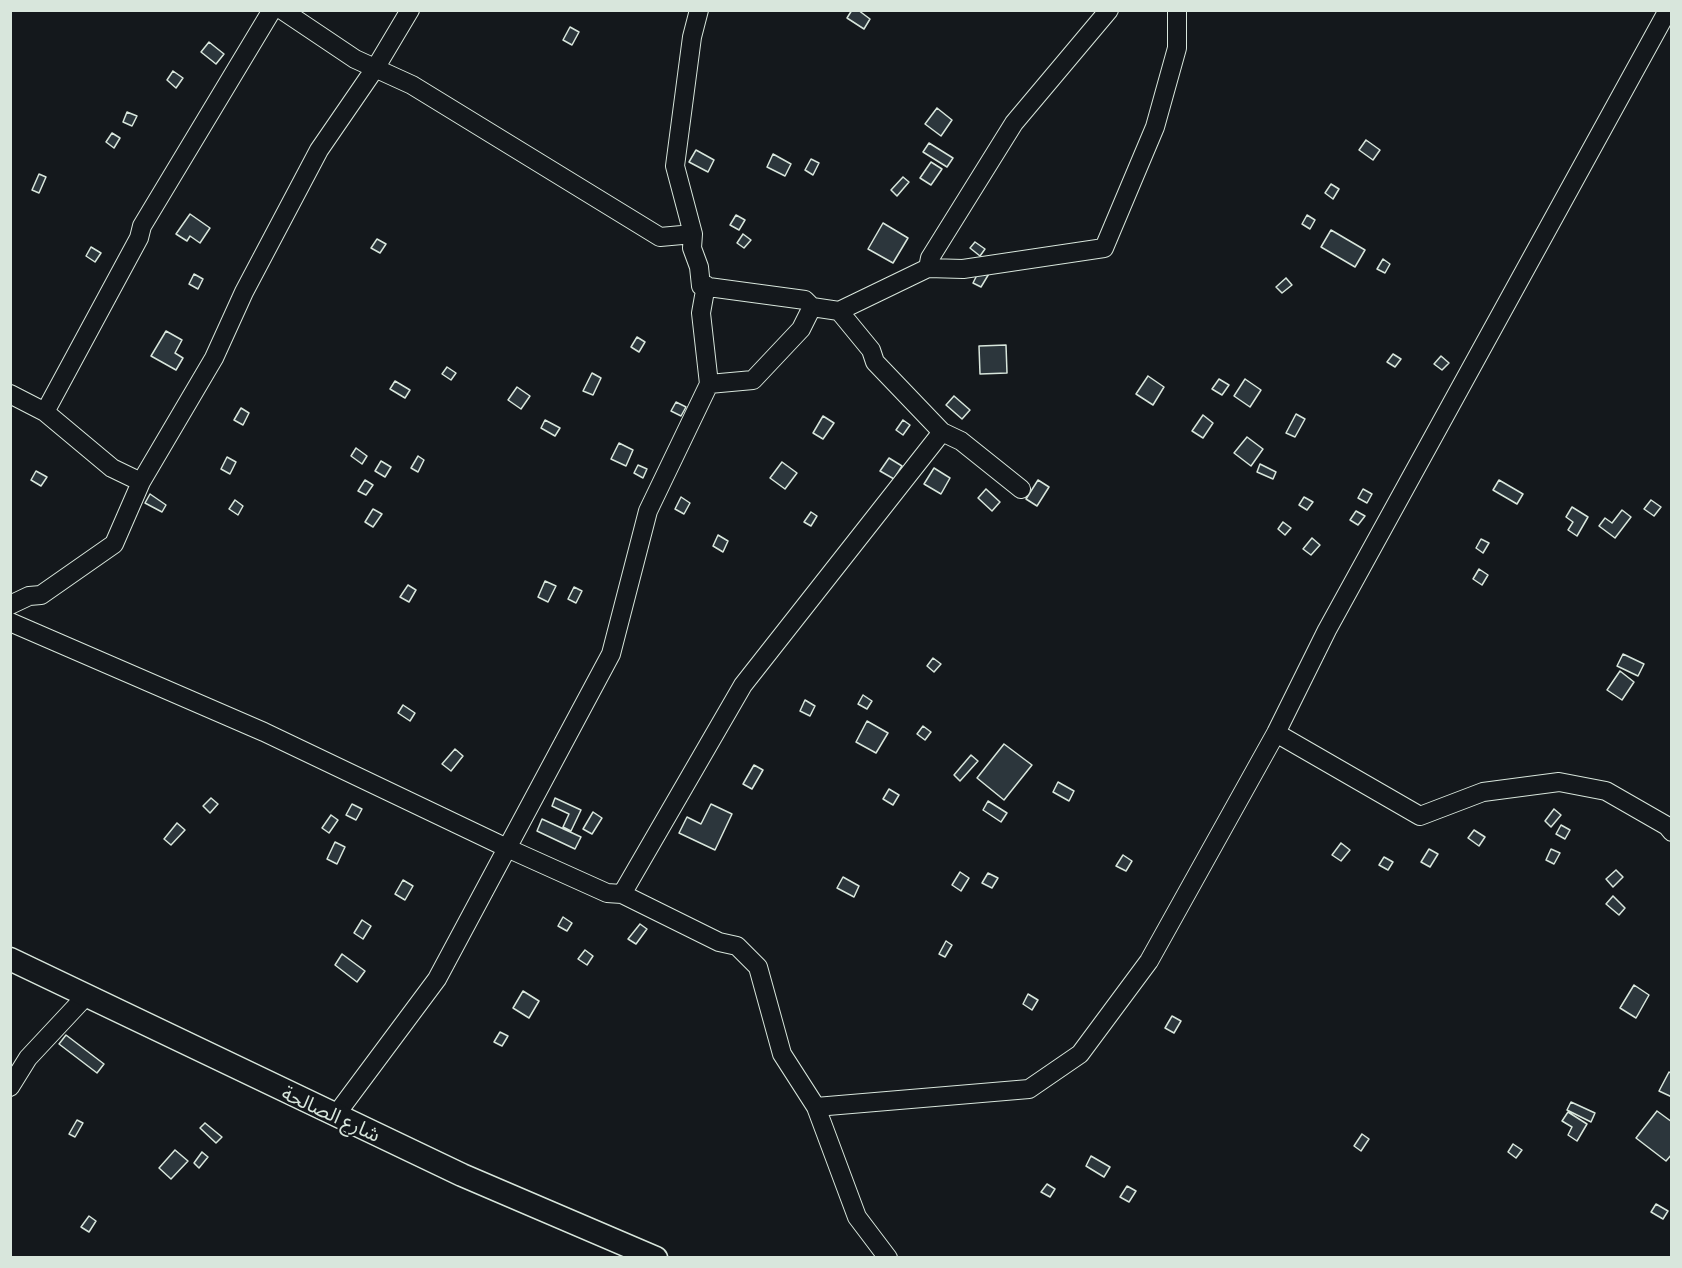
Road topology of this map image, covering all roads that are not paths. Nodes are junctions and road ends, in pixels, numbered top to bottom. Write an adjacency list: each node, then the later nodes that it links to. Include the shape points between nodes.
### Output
1 (272, 10): 16 (street, via 142,226)
2 (282, 10): 8 (street, via 355,59)
3 (410, 10): 8 (street)
4 (699, 10): 9 (street, via 675,166)
5 (1109, 10): 10 (street, via 1014,123 930,258)
6 (1177, 10): 10 (street, via 1177,48 1155,127 1104,248 963,269)
7 (1668, 10): 22 (street, via 1327,630)
8 (376, 67): 9 (street, via 412,85 660,237); 18 (street, via 319,150 214,358)
9 (693, 234): 11 (street, via 692,248)
10 (928, 268): 13 (street)
11 (703, 286): 12 (street, via 805,300); 14 (street, via 701,313)
12 (812, 307): 13 (street); 14 (street, via 801,329 753,380)
13 (839, 310): 17 (street, via 871,350 874,362)
14 (709, 384): 24 (street, via 648,511 611,654)
15 (10, 394): 16 (street)
16 (45, 412): 18 (street, via 112,468)
17 (942, 432): 19 (street, via 961,441); 25 (street, via 742,685)
18 (141, 482): 20 (street, via 114,543 41,595)
19 (1022, 489)
20 (10, 605)
21 (10, 622): 24 (street, via 264,732)
22 (1276, 733): 23 (street, via 1420,816 1483,792 1559,782 1606,790); 29 (street, via 1149,961 1080,1054 1029,1089)
23 (1671, 832)
24 (507, 848): 25 (street, via 607,893); 30 (street, via 437,979)
25 (622, 894): 29 (street, via 719,942 737,946 758,968 782,1054)
26 (10, 959): 27 (main road, شارع الصالحة)
27 (85, 997): 28 (street, via 28,1058); 30 (main road, شارع الصالحة)
28 (10, 1087)
29 (816, 1107): 32 (street, via 857,1217)
30 (334, 1116): 31 (main road, شارع الصالحة)
31 (656, 1257)
32 (888, 1257)

